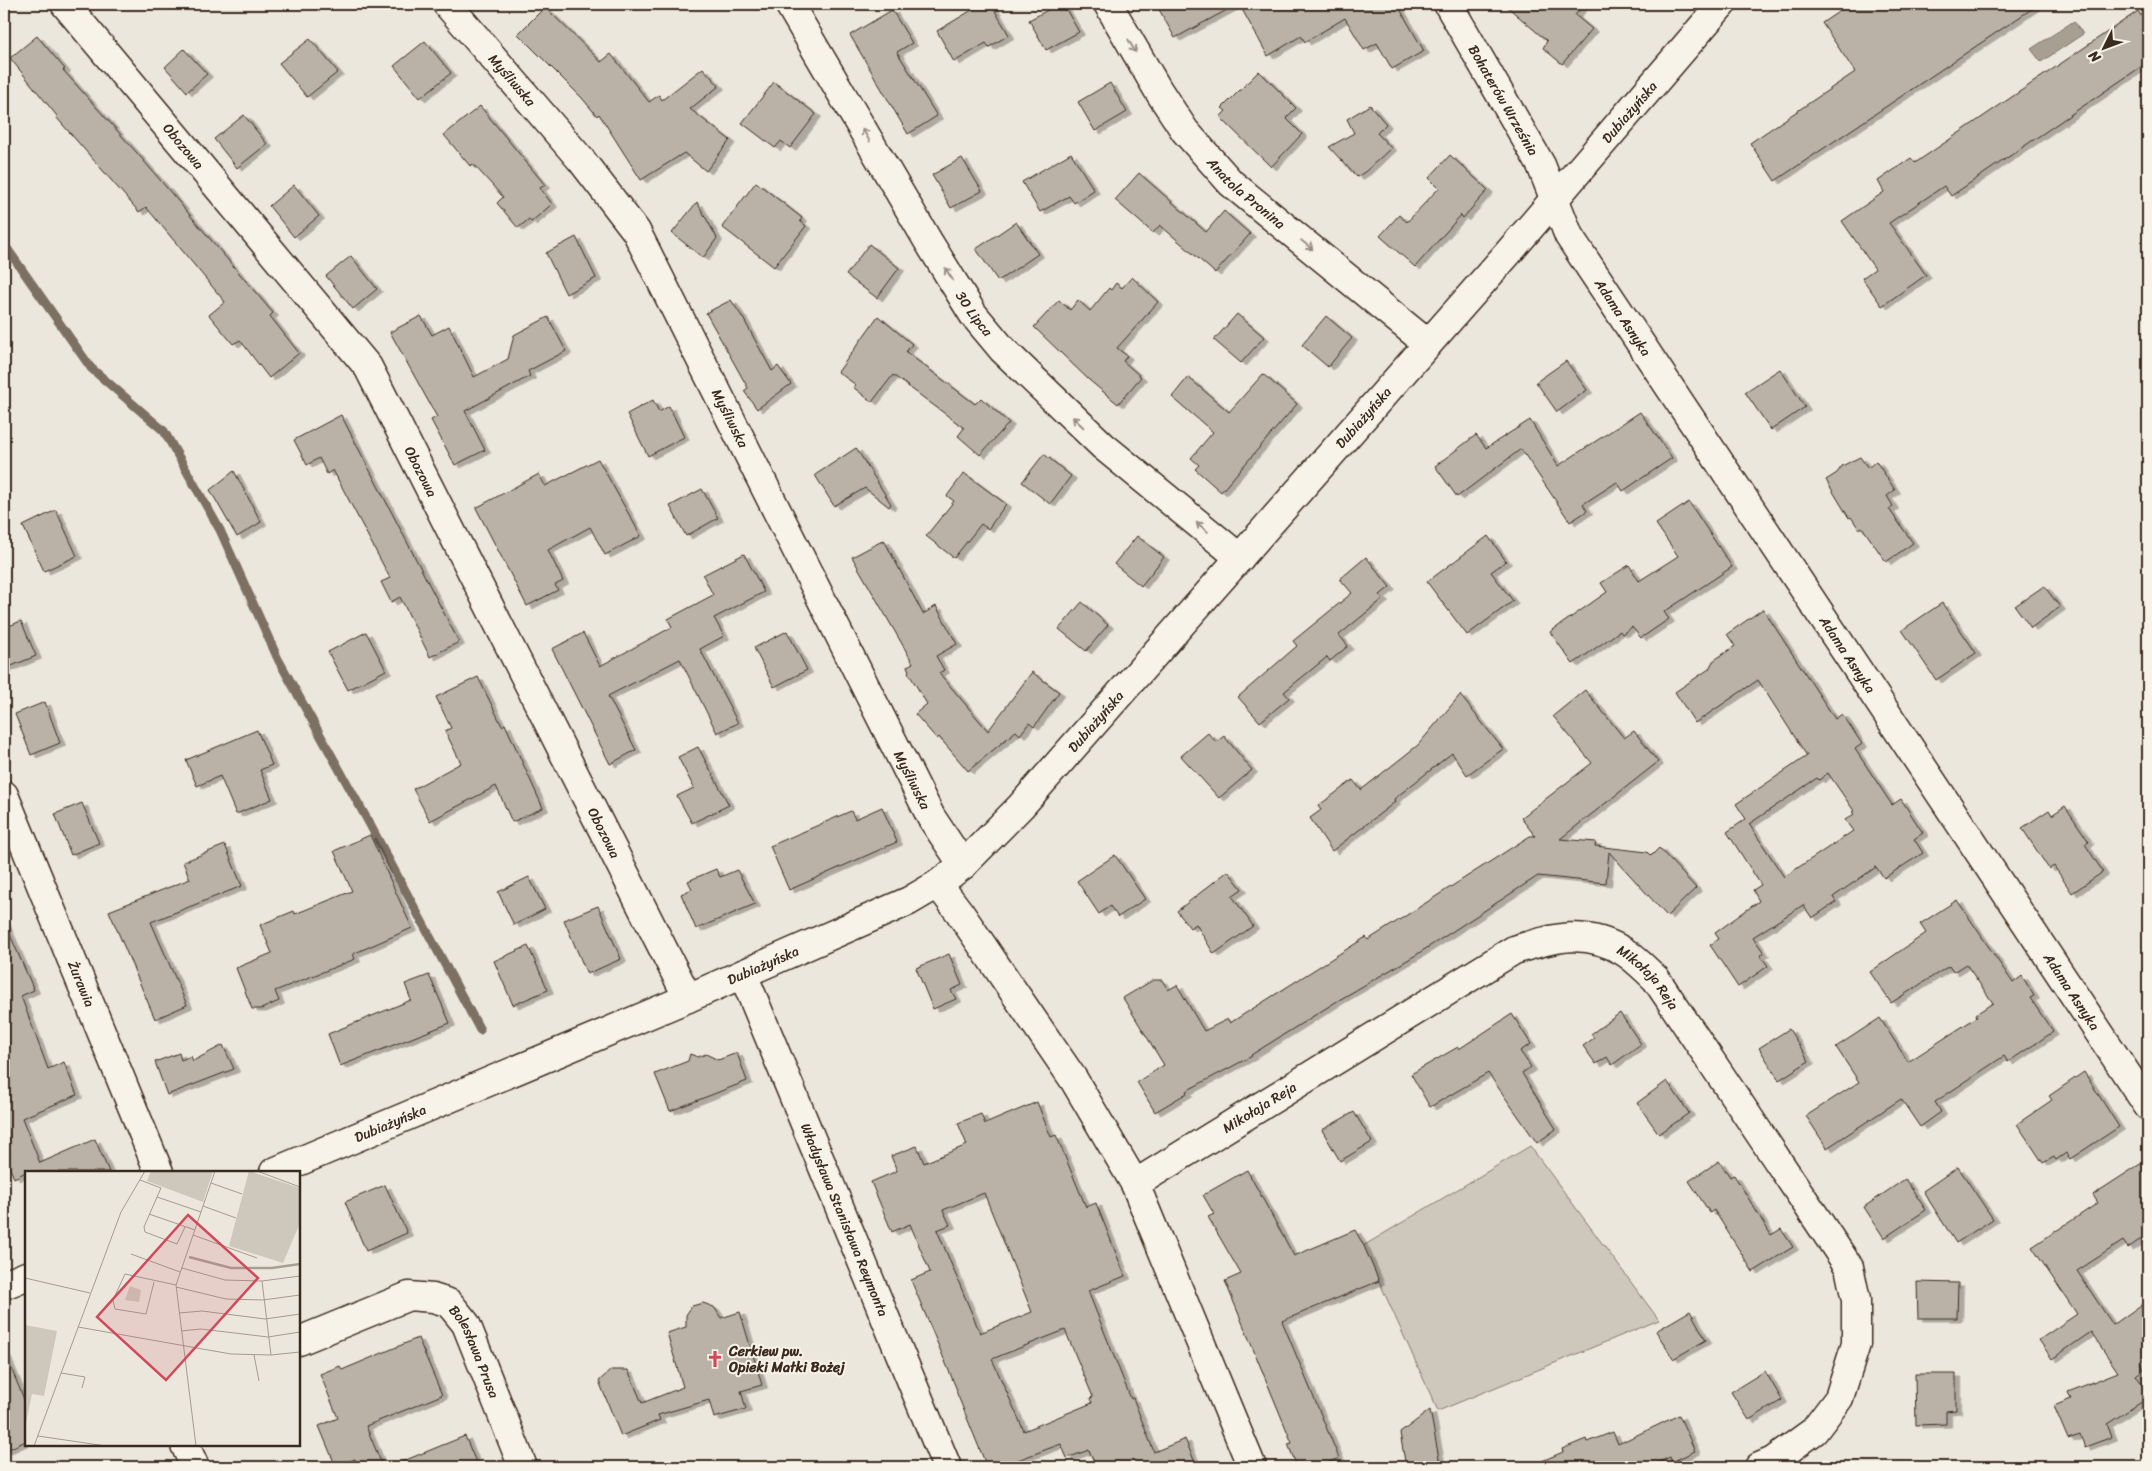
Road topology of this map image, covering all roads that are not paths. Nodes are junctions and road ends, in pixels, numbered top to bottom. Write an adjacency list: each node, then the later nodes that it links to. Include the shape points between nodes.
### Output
1 (64, 4): 14 (street, Obozowa, via 368,367)
2 (447, 4): 11 (street, Myśliwska, via 582,162 636,231 930,817)
3 (789, 4): 9 (street, 30 Lipca, one-way to 3, via 1103,446 1003,350 973,314)
4 (1108, 4): 8 (street, Anatola Pronina, one-way to 8, via 1185,131 1231,183)
5 (1448, 4): 7 (street, Bohaterów Września, via 1541,165)
6 (1722, 4): 7 (street, Dubiażyńska)
7 (1554, 199): 8 (street, Dubiażyńska); 15 (street, Adama Asnyka, via 1569,236)
8 (1428, 344): 9 (street, Dubiażyńska)
9 (1240, 558): 11 (street, Dubiażyńska, via 1021,806)
10 (4, 795): 16 (street, Żurawia)
11 (963, 865): 12 (street, Dubiażyńska)
12 (938, 884): 13 (street, Dubiażyńska, via 909,901); 18 (street, via 1074,1080)
13 (743, 974): 14 (street, Dubiażyńska); 25 (street, Władysława Stanisława Reymonta)
14 (688, 998): 17 (street, Dubiażyńska)
15 (2148, 1106)
16 (159, 1171)
17 (276, 1171)
18 (1135, 1184): 26 (street); 27 (street, Mikołaja Reja, via 1514,950 1558,937 1592,938 1624,951 1656,979 1849,1267 1856,1300 1856,1344 1839,1398 1814,1431 1773,1461)
19 (25, 1276): 20 (street)
20 (4, 1285)
21 (300, 1341): 24 (street, Bolesława Prusa, via 409,1296 448,1303 466,1324)
22 (186, 1446): 23 (street)
23 (195, 1467)
24 (523, 1467)
25 (947, 1467)
26 (1252, 1467)
27 (1759, 1467)

